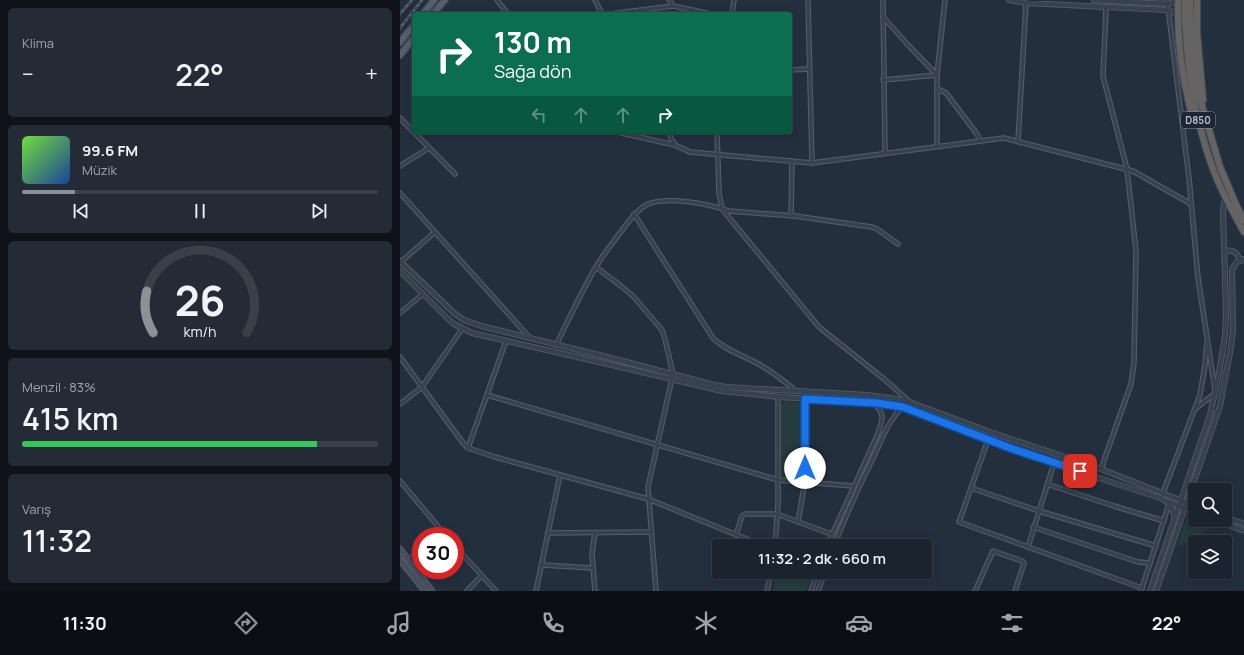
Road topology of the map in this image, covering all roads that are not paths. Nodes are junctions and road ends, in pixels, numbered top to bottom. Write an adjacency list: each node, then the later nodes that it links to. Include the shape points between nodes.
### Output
1 (434, 0): 22 (main road)
2 (445, 0): 23 (main road)
3 (497, 0): 24 (street)
4 (595, 0): 25 (street)
5 (669, 0): 19 (street)
6 (734, 0): 28 (street)
7 (808, 0): 35 (street)
8 (883, 0): 30 (street)
9 (945, 0): 37 (street)
10 (1009, 0): 18 (street)
11 (1094, 0): 12 (street)
12 (1098, 0): 17 (street)
13 (1177, 0): 17 (street); 29 (highway)
14 (1185, 0): 42 (highway, D850, via 1189,70 1196,115)
15 (1190, 0): 40 (highway, D850, via 1196,85)
16 (1197, 0): 40 (highway)
17 (1167, 2): 21 (street)
18 (1026, 3): 20 (street); 49 (street)
19 (673, 6): 26 (street); 27 (street)
20 (1106, 8): 21 (street); 58 (street, via 1103,76)
21 (1168, 10): 29 (street); 62 (street)
22 (425, 12)
23 (435, 12)
24 (506, 12)
25 (601, 12)
26 (626, 12)
27 (702, 12)
28 (732, 12)
29 (1178, 16): 42 (highway, via 1182,75 1192,116)
30 (883, 17): 37 (street); 38 (street)
31 (412, 27): 33 (main road)
32 (412, 40): 34 (main road)
33 (400, 42)
34 (400, 55)
35 (809, 69): 36 (street); 56 (street)
36 (792, 70)
37 (937, 75): 38 (street); 39 (street)
38 (883, 80): 53 (street)
39 (937, 92): 48 (street, via 940,90 946,93); 51 (street)
40 (1203, 109): 66 (highway, D850, via 1220,167)
41 (400, 118): 43 (street)
42 (1201, 129): 61 (highway, D850, via 1212,166)
43 (412, 130)
44 (415, 134): 52 (street)
45 (626, 134): 50 (street)
46 (669, 134): 50 (street)
47 (717, 134): 54 (street)
48 (980, 141): 49 (street, via 1004,138); 51 (street)
49 (1018, 141): 58 (street)
50 (675, 145): 54 (street, via 690,152)
51 (937, 146): 53 (street)
52 (429, 148): 57 (street); 59 (street)
53 (884, 153): 56 (street)
54 (719, 154): 55 (street); 63 (street, via 719,193)
55 (792, 161): 56 (street); 65 (street)
56 (812, 163)
57 (400, 166)
58 (1127, 169): 62 (street); 102 (street, via 1136,251 1134,363 1131,384)
59 (455, 174)
60 (400, 193): 67 (street)
61 (1226, 196): 68 (highway, D850); 70 (street)
62 (1191, 204): 79 (street, via 1198,278)
63 (722, 209): 64 (street, via 667,200 648,204); 65 (street); 91 (street, via 819,327)
64 (634, 214): 73 (street); 86 (street, via 713,338 782,378)
65 (791, 216): 69 (street, via 872,227)
66 (1244, 220)
67 (435, 232): 72 (street); 78 (street)
68 (1244, 232)
69 (898, 244)
70 (1225, 251): 71 (street, via 1236,252); 87 (street, via 1225,336)
71 (1242, 260): 114 (street, via 1233,267 1232,272 1233,330 1223,392)
72 (400, 262): 78 (street, via 464,320)
73 (596, 267): 81 (street); 83 (street, via 633,296 662,330)
74 (400, 271): 75 (street)
75 (423, 294): 76 (street); 77 (street)
76 (400, 313)
77 (462, 329): 80 (street); 85 (street)
78 (531, 339): 81 (street)
79 (1208, 340): 87 (street); 95 (street, via 1206,365)
80 (506, 341): 84 (street); 88 (street)
81 (556, 345): 83 (street)
82 (400, 357): 85 (street)
83 (673, 374): 84 (street); 86 (street, via 726,387)
84 (672, 379): 89 (street, via 722,391); 99 (street)
85 (422, 387): 93 (street); 100 (street)
86 (796, 391): 91 (street, via 867,395)
87 (1215, 393): 95 (street); 113 (street)
88 (487, 395): 99 (street); 100 (street)
89 (778, 397): 90 (street); 104 (street)
90 (805, 399): 92 (street); 105 (street)
91 (909, 401): 102 (street, via 990,432)
92 (873, 403): 94 (street); 96 (street, via 880,409)
93 (400, 404)
94 (903, 407): 97 (street); 98 (street)
95 (1195, 409): 110 (street)
96 (882, 422): 97 (street, via 888,422); 108 (street)
97 (888, 427): 138 (street)
98 (988, 440): 101 (street); 109 (street)
99 (658, 444): 104 (street); 111 (street, via 648,487)
100 (468, 448): 103 (street)
101 (1054, 463): 107 (street); 112 (street)
102 (1101, 469): 110 (street)
103 (560, 475): 111 (street); 131 (street)
104 (778, 480): 105 (street); 120 (street)
105 (805, 482): 108 (street); 124 (street)
106 (401, 484): 127 (street)
107 (1047, 484): 119 (street); 123 (street)
108 (853, 486): 133 (street)
109 (971, 488): 119 (street); 140 (street, via 959,522)
110 (1163, 493): 113 (street)
111 (648, 499): 130 (street); 134 (street)
112 (1163, 499): 115 (street); 116 (street)
113 (1181, 500): 114 (street); 116 (street)
114 (1187, 503): 117 (street)
115 (1169, 504): 121 (street); 123 (street)
116 (1179, 506): 117 (street); 121 (street)
117 (1185, 508): 118 (street); 167 (street)
118 (1188, 509)
119 (1039, 510): 128 (street); 139 (street)
120 (777, 514): 124 (street); 134 (street, via 745,514); 136 (street)
121 (1176, 517): 166 (street)
122 (1232, 520): 125 (street)
123 (1164, 521): 139 (street)
124 (798, 522): 133 (street)
125 (1244, 524)
126 (1232, 526): 129 (street)
127 (438, 527)
128 (1034, 527): 140 (street); 146 (street, via 1138,562)
129 (1244, 531)
130 (651, 532): 132 (street); 160 (street)
131 (548, 533): 132 (street); 147 (street)
132 (595, 533): 148 (street)
133 (831, 534): 137 (street)
134 (736, 535): 135 (street)
135 (746, 539)
136 (775, 539)
137 (829, 539)
138 (837, 539)
139 (1156, 546): 146 (street)
140 (1028, 547): 153 (street)
141 (400, 549): 145 (main road)
142 (464, 556): 149 (street)
143 (412, 557): 145 (street)
144 (400, 560): 154 (main road)
145 (408, 560): 155 (main road)
146 (1150, 562): 153 (street)
147 (542, 565): 148 (street); 158 (street)
148 (592, 568): 159 (street)
149 (481, 576): 156 (street); 157 (street)
150 (770, 579): 161 (street)
151 (815, 579): 162 (street)
152 (822, 579): 163 (street)
153 (1142, 590)
154 (425, 591)
155 (432, 591)
156 (467, 591)
157 (496, 591)
158 (536, 591)
159 (595, 591)
160 (656, 591)
161 (768, 591)
162 (811, 591)
163 (818, 591)
164 (975, 591): 165 (street, via 993,551 1024,563)
165 (1015, 591)
166 (1150, 591)
167 (1156, 591)

